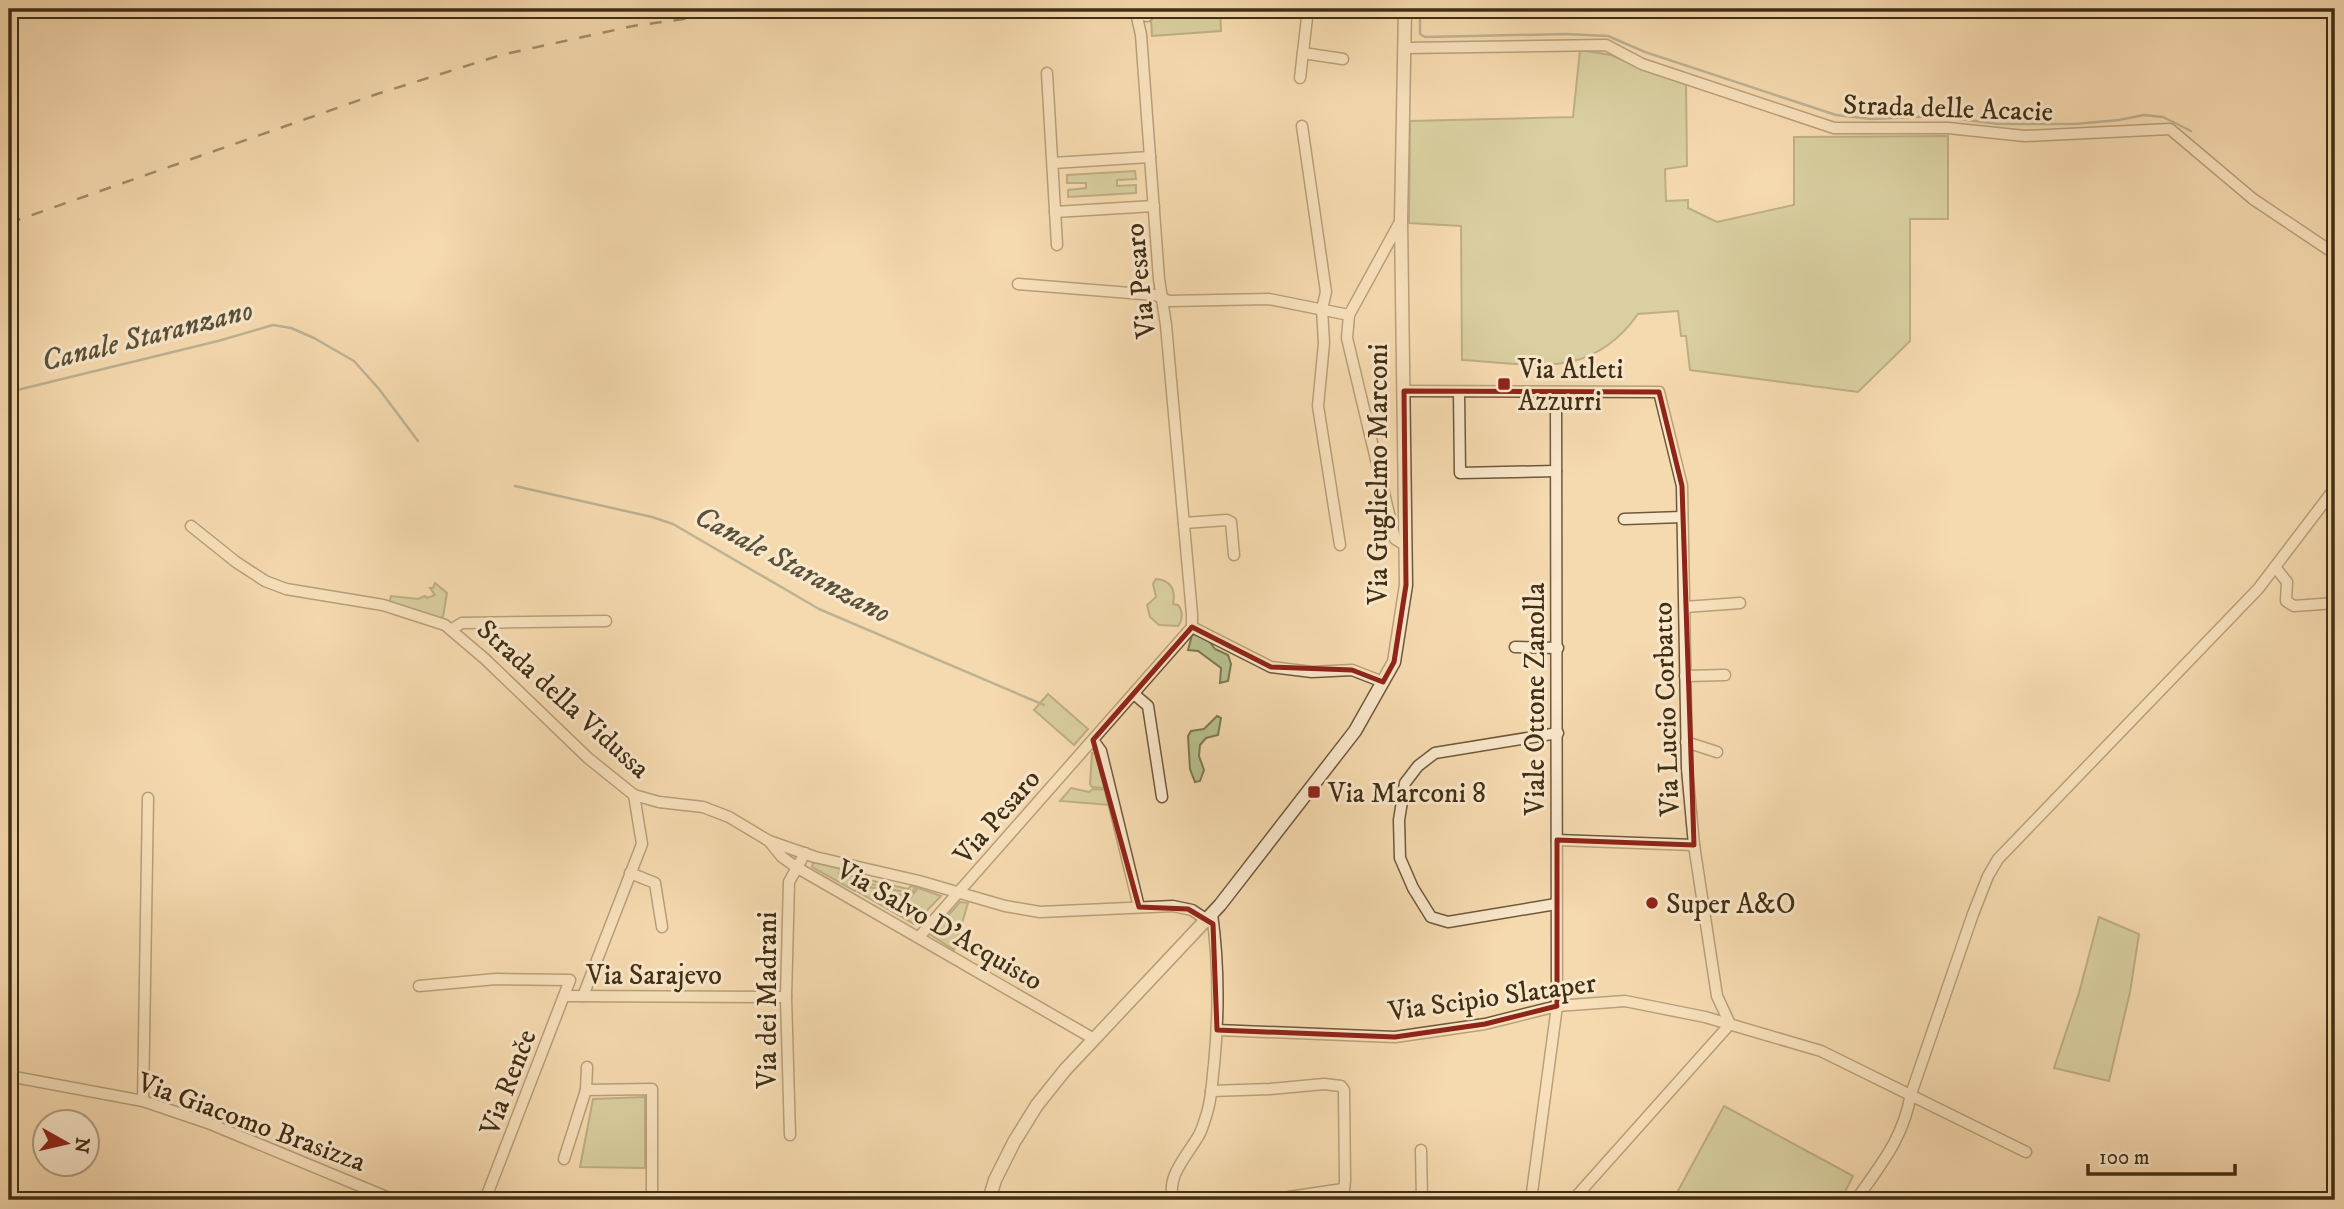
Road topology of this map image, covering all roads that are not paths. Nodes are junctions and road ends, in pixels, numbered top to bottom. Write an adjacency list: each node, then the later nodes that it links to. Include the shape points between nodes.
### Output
1 (1308, 9): 5 (street)
2 (1405, 9): 4 (street, Via Guglielmo Marconi)
3 (1145, 11): 10 (street, Via Pesaro, via 1137,17)
4 (1405, 48): 14 (street, Via Guglielmo Marconi); 16 (street, Strada delle Acacie, via 1606,45 1642,64 1834,128 1948,128 2025,135 2170,129 2253,199)
5 (1303, 53): 6 (street); 8 (street)
6 (1343, 59)
7 (1047, 73): 11 (street)
8 (1300, 78)
9 (1302, 126): 19 (street, via 1326,292)
10 (1150, 157): 11 (street); 12 (street, Via Pesaro)
11 (1052, 163): 13 (street)
12 (1154, 206): 13 (street); 18 (street, Via Pesaro)
13 (1055, 212): 15 (street)
14 (1401, 220): 20 (street); 21 (street, Via Guglielmo Marconi)
15 (1057, 245)
16 (2335, 254)
17 (1018, 285): 18 (street)
18 (1164, 298): 19 (street, via 1269,299); 28 (street, Via Pesaro)
19 (1321, 309): 20 (street); 30 (street, via 1324,343 1318,406)
20 (1349, 316): 31 (street, via 1347,338 1395,539)
21 (1404, 391): 22 (street); 31 (street, Via Guglielmo Marconi)
22 (1459, 392): 23 (street); 24 (street, via 1460,473)
23 (1556, 392): 24 (street, Viale Ottone Zanolla); 26 (street, Via Lucio Corbatto, via 1658,392 1682,486)
24 (1556, 471): 41 (street, Viale Ottone Zanolla)
25 (2335, 488): 33 (street)
26 (1682, 517): 27 (street); 36 (street, Via Lucio Corbatto)
27 (1624, 519)
28 (1184, 523): 32 (street, via 1231,522); 38 (street, Via Pesaro)
29 (191, 526): 39 (street, Strada della Vidussa, via 265,581 383,605)
30 (1340, 545)
31 (1405, 545): 44 (street, Via Guglielmo Marconi, via 1406,585 1394,662)
32 (1234, 555)
33 (2275, 567): 35 (street, via 2287,582 2286,600 2294,606); 79 (street, via 1998,859 1973,914)
34 (1740, 603): 36 (street)
35 (2335, 603)
36 (1685, 607): 43 (street, Via Lucio Corbatto)
37 (606, 621): 39 (street, Strada della Vidussa, via 462,623)
38 (1192, 627): 44 (street, via 1271,667 1352,670); 45 (street, Via Pesaro)
39 (452, 629): 50 (street, Strada della Vidussa)
40 (1515, 647): 41 (street)
41 (1558, 648): 46 (street, Viale Ottone Zanolla)
42 (1725, 675): 43 (street)
43 (1685, 676): 48 (street, Via Lucio Corbatto)
44 (1383, 682): 62 (street, Via Guglielmo Marconi, via 1355,731)
45 (1134, 694): 47 (street, Via Pesaro); 51 (street, via 1148,706)
46 (1558, 733): 53 (street, Viale Ottone Zanolla); 60 (street, via 1434,753 1405,783 1399,820 1399,858 1431,917 1448,922)
47 (1093, 740): 59 (street, Via Pesaro); 61 (street, via 1101,751)
48 (1686, 742): 49 (street); 55 (street, Via Lucio Corbatto)
49 (1717, 752)
50 (634, 795): 54 (street, Strada della Vidussa, via 716,811); 58 (street, via 642,844)
51 (1162, 797)
52 (148, 798): 80 (street)
53 (1556, 840): 55 (street); 60 (street, Viale Ottone Zanolla)
54 (769, 841): 56 (street, Strada della Vidussa); 57 (street, Via Salvo D'Acquisto)
55 (1694, 845): 68 (street, Via Lucio Corbatto)
56 (804, 853): 57 (street); 59 (street, Strada della Vidussa)
57 (796, 867): 64 (street, Via Salvo D'Acquisto); 69 (street, Via dei Madrani, via 789,882)
58 (630, 873): 63 (street, via 655,883); 67 (street)
59 (958, 894): 61 (street, Strada della Vidussa, via 1040,912); 64 (street, Via Pesaro)
60 (1556, 904): 70 (street, Viale Ottone Zanolla)
61 (1139, 906): 62 (street, Strada della Vidussa, via 1173,906)
62 (1209, 917): 73 (street, via 1216,942); 74 (street, Via Guglielmo Marconi)
63 (662, 927)
64 (919, 937): 74 (street, Via Salvo D'Acquisto)
65 (419, 986): 66 (street, Via Renče, via 496,979 570,980)
66 (564, 996): 67 (street, Via Sarajevo); 87 (street, Via Renče)
67 (583, 996): 69 (street, Via Sarajevo)
68 (1717, 996): 71 (street); 72 (street, Via Lucio Corbatto)
69 (786, 997): 81 (street, Via dei Madrani)
70 (1557, 1006): 71 (street, Via Scipio Slataper, via 1625,1001); 73 (street, Via Scipio Slataper, via 1485,1024 1395,1037); 93 (street, Viale Ottone Zanolla)
71 (1705, 1017): 72 (street, Via Scipio Slataper)
72 (1730, 1024): 79 (street, Via Scipio Slataper, via 1821,1051); 94 (street)
73 (1217, 1030): 78 (street)
74 (1094, 1039): 89 (street, Via Guglielmo Marconi, via 1037,1105 1014,1142)
75 (587, 1067): 77 (street)
76 (9, 1076): 80 (street, Via Giacomo Brasizza)
77 (586, 1090): 84 (street); 88 (street, via 652,1089)
78 (1211, 1091): 85 (street, via 1341,1086); 90 (street, via 1201,1132 1172,1181)
79 (1911, 1094): 83 (street, Via Scipio Slataper); 95 (street, via 1897,1139)
80 (143, 1101): 86 (street, Via Giacomo Brasizza)
81 (790, 1135)
82 (1422, 1150): 92 (street)
83 (2026, 1152)
84 (564, 1159)
85 (1343, 1195): 91 (street, via 1289,1196)
86 (394, 1200)
87 (485, 1200)
88 (652, 1200)
89 (989, 1200)
90 (1174, 1200)
91 (1288, 1200)
92 (1422, 1200)
93 (1531, 1200)
94 (1573, 1200)
95 (1856, 1200)

